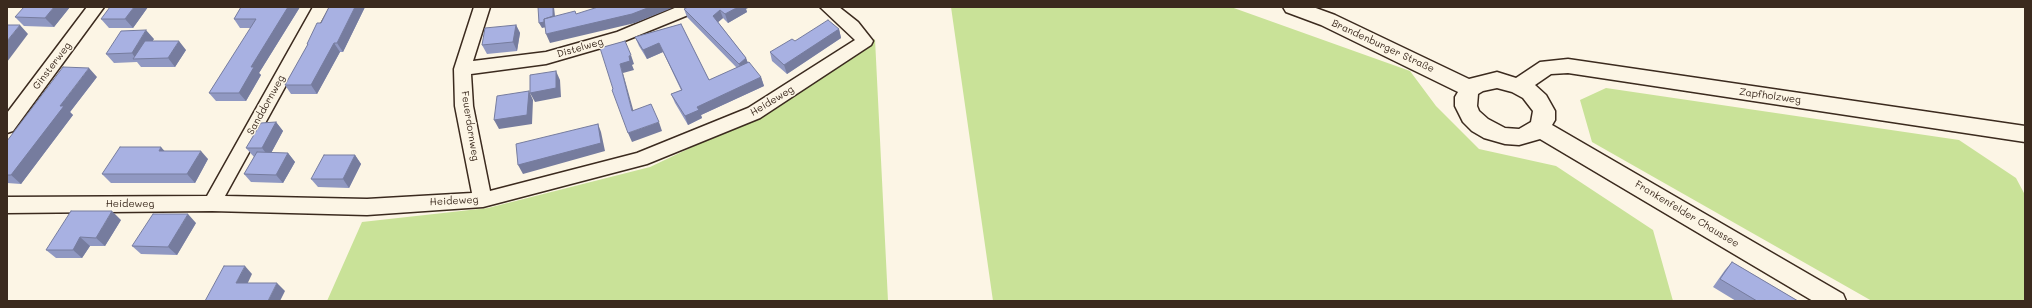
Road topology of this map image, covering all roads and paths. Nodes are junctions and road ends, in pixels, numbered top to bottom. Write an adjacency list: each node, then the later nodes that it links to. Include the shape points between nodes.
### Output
1 (96, 7): 10 (street, Ginsterweg)
2 (321, 7): 14 (street, Sanddornweg)
3 (482, 7): 7 (street, Feuerdornweg)
4 (692, 7): 7 (street, Distelweg, via 622,36 546,58)
5 (828, 7): 13 (street, Heideweg, via 852,26 865,41 754,113 641,159)
6 (1293, 7): 9 (street, Brandenburger Straße, via 1328,20)
7 (462, 69): 13 (street, Feuerdornweg, via 464,106)
8 (1519, 86): 9 (street, via 1491,80); 11 (street, via 1539,101 1544,111 1544,120); 12 (street, Zapfholzweg, via 1547,67 1568,66)
9 (1470, 89): 11 (street, via 1466,96 1466,106 1471,116 1492,132 1519,137 1531,134)
10 (7, 126)
11 (1539, 128): 16 (street, Frankenfelder Chaussee)
12 (2025, 134)
13 (483, 200): 14 (street, Heideweg, via 367,206)
14 (212, 203): 15 (street, Heideweg)
15 (7, 205)
16 (1834, 301)

